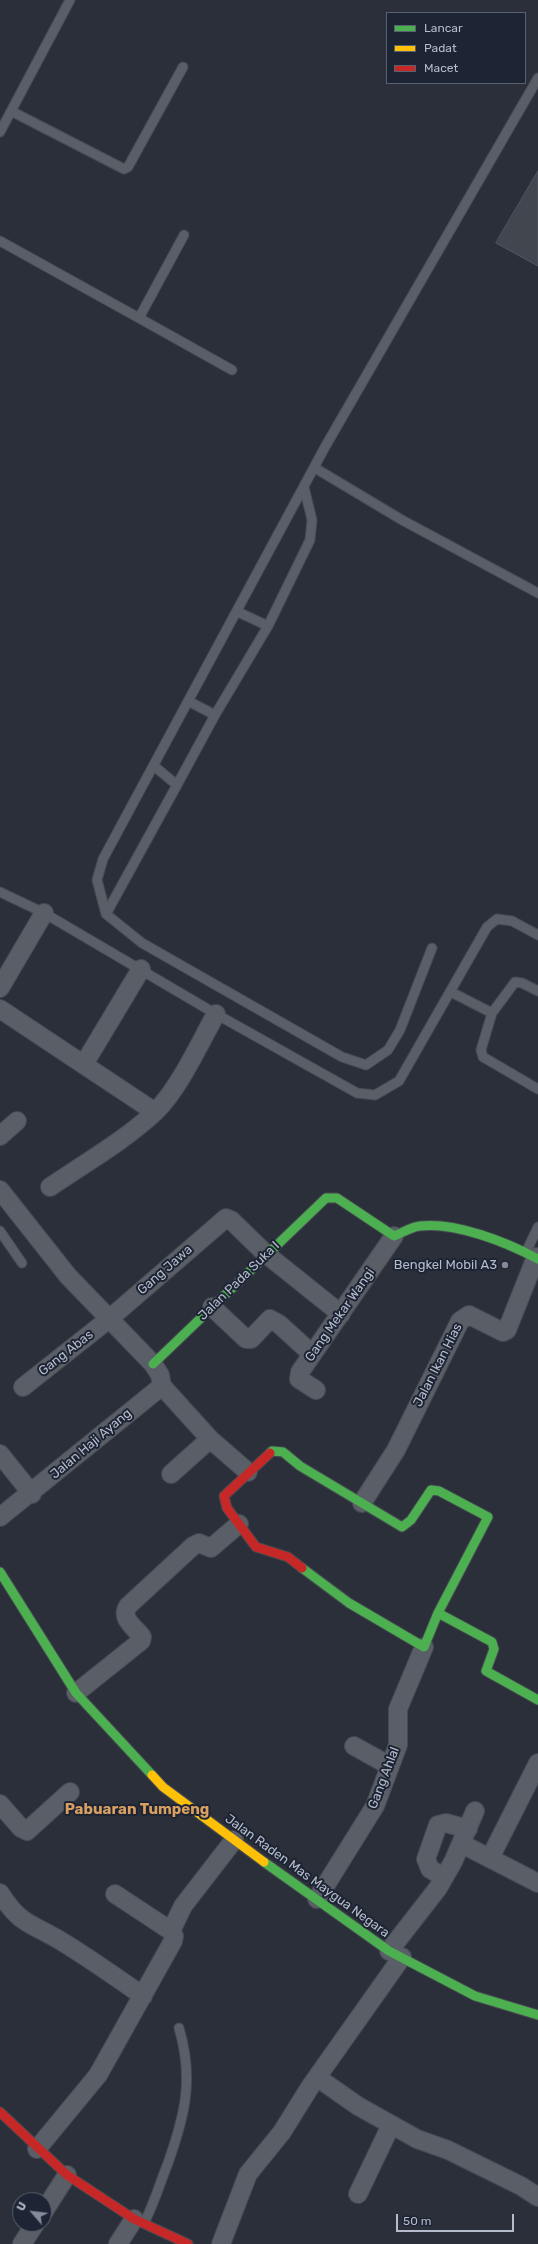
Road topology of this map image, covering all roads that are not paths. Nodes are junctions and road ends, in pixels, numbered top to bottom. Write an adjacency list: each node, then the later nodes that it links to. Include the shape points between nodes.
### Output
1 (70, 0): 4 (lane)
2 (183, 67): 4 (lane, via 128,167 124,169)
3 (538, 78): 10 (lane)
4 (11, 111): 5 (lane)
5 (0, 132)
6 (184, 235): 8 (lane)
7 (0, 241): 8 (lane)
8 (139, 318): 9 (lane)
9 (232, 370)
10 (315, 468): 11 (lane); 12 (lane, via 402,520)
11 (304, 487): 13 (lane); 14 (lane, via 312,520 310,540)
12 (538, 593)
13 (238, 612): 14 (lane); 15 (lane)
14 (268, 626): 16 (lane)
15 (188, 701): 16 (lane); 17 (lane)
16 (215, 715): 18 (lane)
17 (154, 766): 18 (lane); 21 (lane, via 103,859 97,880)
18 (177, 785): 21 (lane)
19 (0, 892): 20 (lane)
20 (44, 913): 24 (lane); 25 (street)
21 (106, 914): 23 (lane, via 142,943 342,1057 366,1065 388,1050 400,1030)
22 (538, 935): 27 (lane, via 512,921 498,919 487,927)
23 (432, 948)
24 (141, 969): 30 (lane); 31 (street)
25 (0, 988)
26 (538, 991): 29 (lane, via 515,982)
27 (450, 992): 29 (lane); 30 (lane, via 399,1081 375,1095 357,1093)
28 (0, 1009): 31 (street)
29 (492, 1013): 32 (lane, via 480,1050 483,1058)
30 (216, 1014): 33 (street, via 184,1071)
31 (84, 1064): 33 (street)
32 (538, 1089)
33 (155, 1112): 36 (street)
34 (16, 1121): 35 (street)
35 (0, 1136)
36 (50, 1187)
37 (0, 1190): 38 (street)
38 (6, 1208): 47 (street)
39 (538, 1227): 43 (lane)
40 (0, 1231): 44 (lane)
41 (394, 1236): 42 (street, Jalan Pada Suka I, via 337,1198 326,1198); 43 (street, via 419,1226 444,1226); 46 (street, Gang Mekar Wangi)
42 (266, 1254): 45 (street, Jalan Pada Suka I); 46 (street); 47 (street, Gang Jawa, via 226,1218)
43 (533, 1256): 58 (street, Jalan Ikan Hias, via 507,1330 502,1332 469,1315 460,1321 396,1450)
44 (22, 1263)
45 (212, 1307): 48 (street, via 246,1339 251,1338 270,1319); 49 (street, Jalan Pada Suka I)
46 (341, 1314): 48 (street, Gang Mekar Wangi)
47 (109, 1319): 49 (street); 51 (street, Gang Abas)
48 (312, 1354): 52 (street, Gang Mekar Wangi, via 298,1376)
49 (153, 1364): 50 (street, via 160,1375)
50 (162, 1386): 53 (street); 57 (street, Jalan Haji Ayang, via 84,1448)
51 (23, 1387)
52 (316, 1390)
53 (210, 1439): 55 (street); 56 (street)
54 (0, 1454): 57 (street)
55 (248, 1472): 58 (street, via 272,1451 278,1450); 60 (street, via 224,1496 227,1508)
56 (171, 1474)
57 (32, 1494): 59 (street, Jalan Haji Ayang)
58 (362, 1503): 62 (street, via 402,1527 413,1518 431,1490 439,1491 488,1518)
59 (0, 1518)
60 (239, 1524): 63 (street, via 256,1547 288,1557 349,1603); 64 (street, via 211,1548 199,1543 193,1546 128,1606 124,1612 125,1618 142,1637 141,1641)
61 (0, 1572): 64 (street, Jalan Raden Mas Maygua Negara)
62 (438, 1614): 63 (street); 65 (street, via 492,1642 494,1649 486,1671)
63 (424, 1647): 68 (street, Gang Ahlal, via 398,1709 398,1744)
64 (76, 1692): 73 (street, Jalan Raden Mas Maygua Negara, via 163,1787)
65 (538, 1700)
66 (354, 1746): 68 (street)
67 (538, 1763): 74 (street)
68 (390, 1766): 79 (street, Gang Ahlal, via 375,1806)
69 (70, 1792): 70 (street, via 27,1831 21,1828)
70 (0, 1804)
71 (475, 1812): 72 (street)
72 (465, 1837): 74 (street); 75 (street); 75 (street, via 446,1824 438,1826 426,1859 430,1868)
73 (234, 1840): 79 (street, Jalan Raden Mas Maygua Negara); 80 (street, via 183,1906)
74 (490, 1858): 76 (street)
75 (444, 1877): 81 (street)
76 (538, 1883)
77 (0, 1893): 82 (street, via 23,1922 61,1941)
78 (115, 1894): 80 (street)
79 (317, 1899): 81 (street, Jalan Raden Mas Maygua Negara)
80 (171, 1931): 82 (street, via 173,1941)
81 (396, 1954): 83 (street, Jalan Raden Mas Maygua Negara, via 475,1996); 85 (street)
82 (143, 1996): 88 (street, via 98,2075)
83 (536, 2010)
84 (178, 2028): 93 (lane, via 184,2048 186,2102 182,2122 153,2205)
85 (318, 2078): 87 (street); 98 (street, via 282,2132 248,2174)
86 (0, 2112): 88 (street)
87 (391, 2125): 90 (street); 92 (street, via 521,2186)
88 (37, 2149): 89 (street)
89 (67, 2175): 91 (street); 93 (street)
90 (358, 2194)
91 (52, 2198)
92 (538, 2198)
93 (139, 2221): 96 (street); 97 (street)
94 (30, 2232): 95 (street)
95 (22, 2244)
96 (118, 2244)
97 (188, 2244)
98 (221, 2244)

